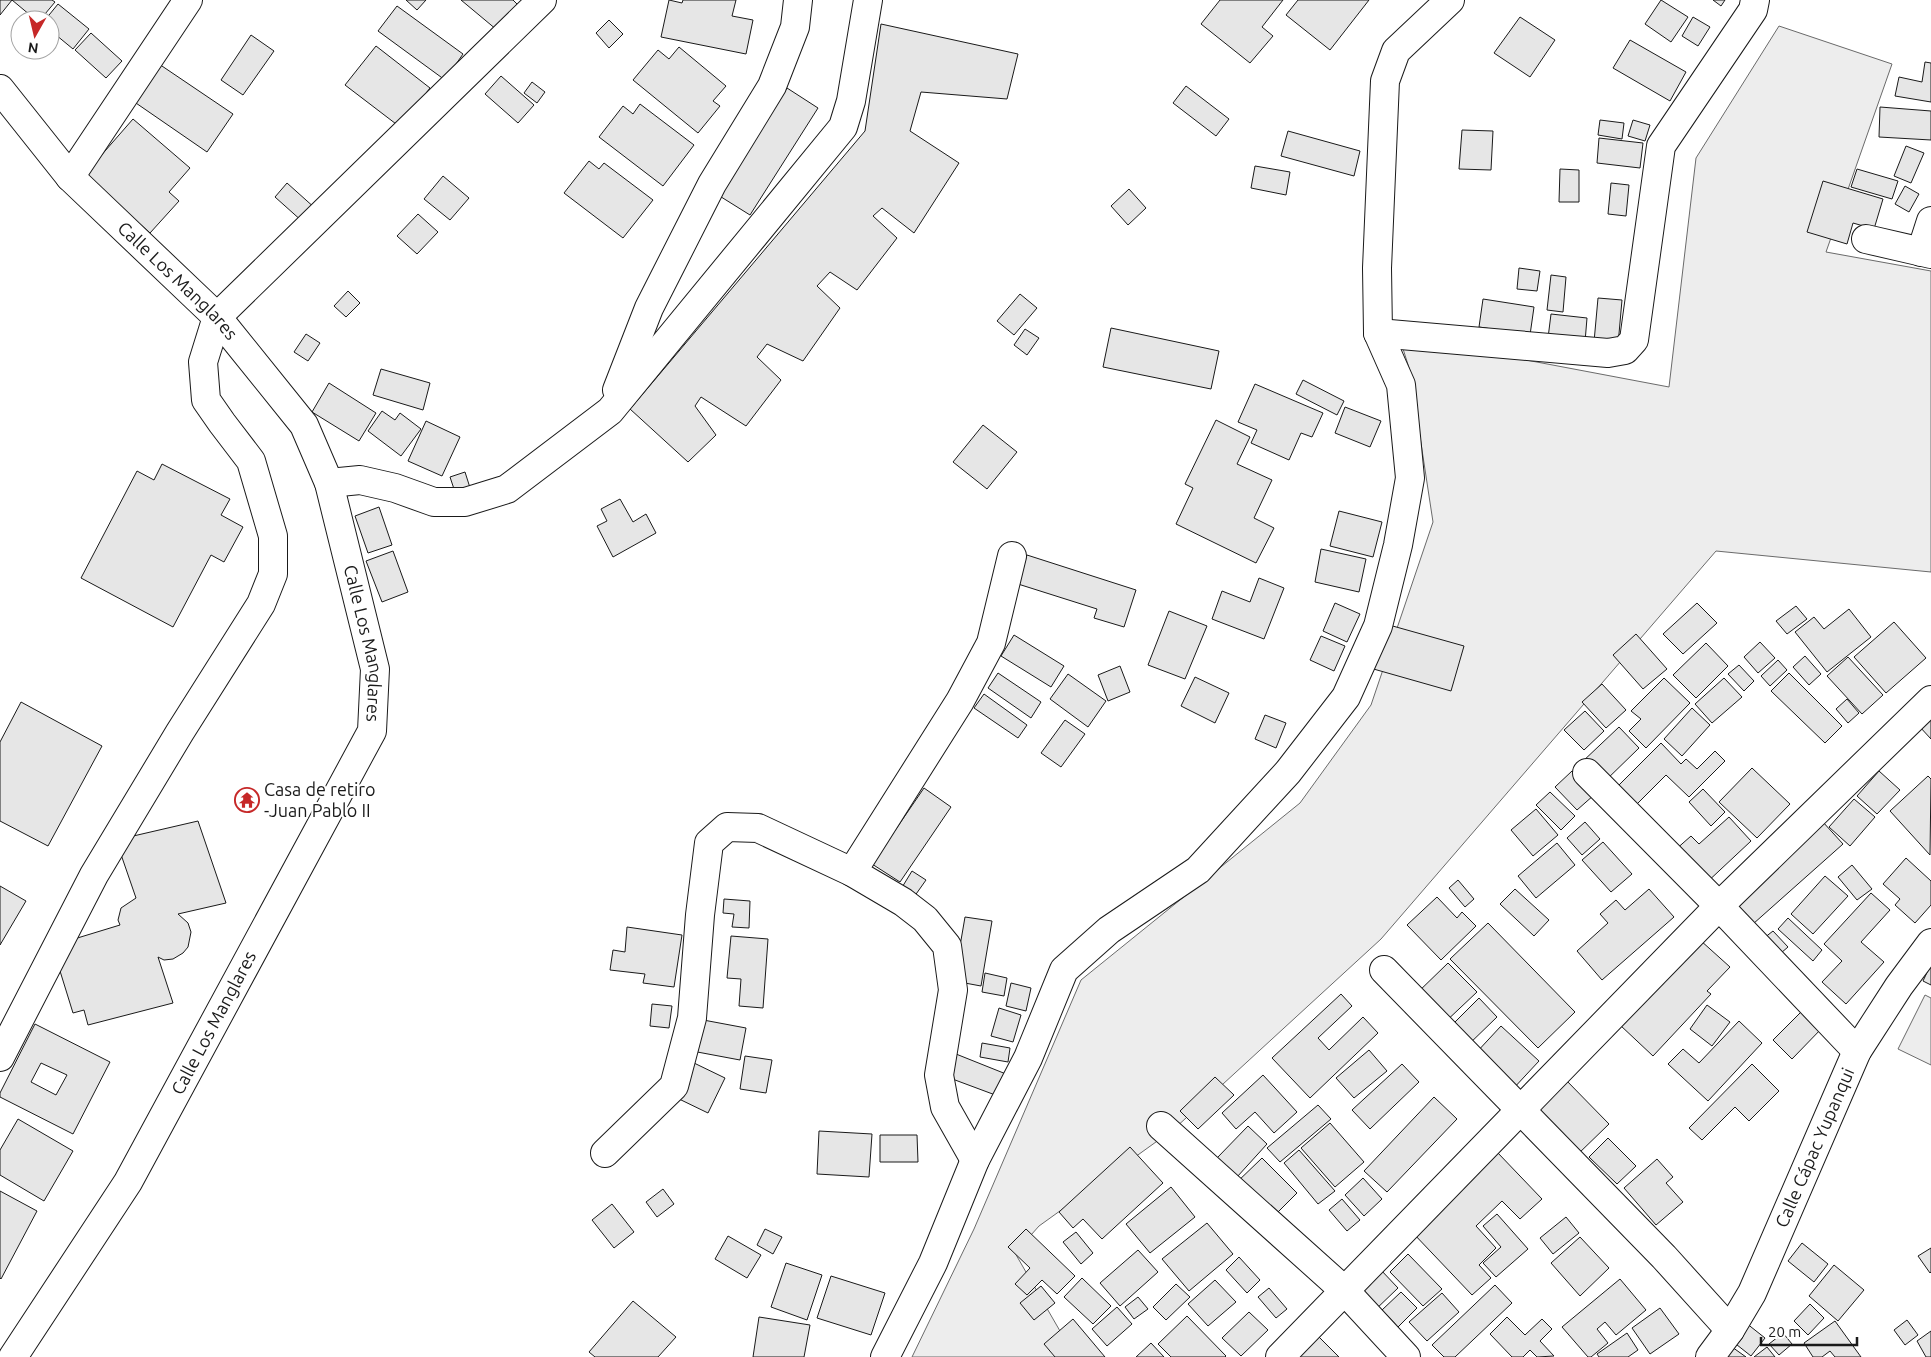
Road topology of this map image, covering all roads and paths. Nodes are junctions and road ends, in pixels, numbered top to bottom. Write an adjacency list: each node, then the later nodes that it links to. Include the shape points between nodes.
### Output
1 (188, 0): 8 (street)
2 (542, 0): 12 (street)
3 (798, 0): 14 (street, via 795,27 772,86 712,184 649,308)
4 (868, 0): 14 (street, via 851,101 843,127)
5 (1450, 0): 13 (street, via 1396,52 1385,81 1377,268)
6 (1754, 0): 13 (street, via 1753,10 1661,146 1634,340 1625,350 1608,353)
7 (0, 89): 8 (street, Calle Los Manglares)
8 (70, 177): 12 (street, Calle Los Manglares)
9 (1931, 221): 11 (street)
10 (1866, 239): 11 (street)
11 (1926, 253)
12 (217, 317): 15 (street, Calle Los Manglares, via 304,425); 24 (street, via 203,362 206,400 251,462 273,536 272,574 261,604 94,876)
13 (1378, 332): 28 (street, via 1401,385 1410,478 1378,626 1346,697 1288,772 1198,870 1109,930 1064,970 1028,1058)
14 (610, 410): 15 (street, via 507,489 465,502 434,502 360,480)
15 (329, 483): 31 (street, Calle Los Manglares, via 375,669 372,731 128,1182)
16 (1012, 556): 19 (street, via 991,643 960,701)
17 (1931, 700): 20 (street)
18 (1587, 773): 20 (street)
19 (852, 872): 27 (street, via 758,828 727,828 709,843 692,1018 674,1086); 28 (street, via 903,902 925,920 947,946 952,990 940,1075 946,1107)
20 (1719, 906): 23 (street); 25 (street)
21 (1931, 944): 23 (street, Calle Cápac Yupanqui)
22 (1384, 970): 25 (street)
23 (1857, 1051): 30 (street, Calle Cápac Yupanqui, via 1752,1293)
24 (0, 1057)
25 (1521, 1111): 29 (street); 30 (street, via 1664,1257)
26 (1161, 1126): 29 (street)
27 (605, 1153)
28 (975, 1160): 32 (street, via 933,1264)
29 (1345, 1291): 33 (street); 34 (street)
30 (1730, 1330): 35 (street, Calle Cápac Yupanqui)
31 (13, 1357)
32 (885, 1357)
33 (1280, 1357)
34 (1406, 1357)
35 (1710, 1357)

